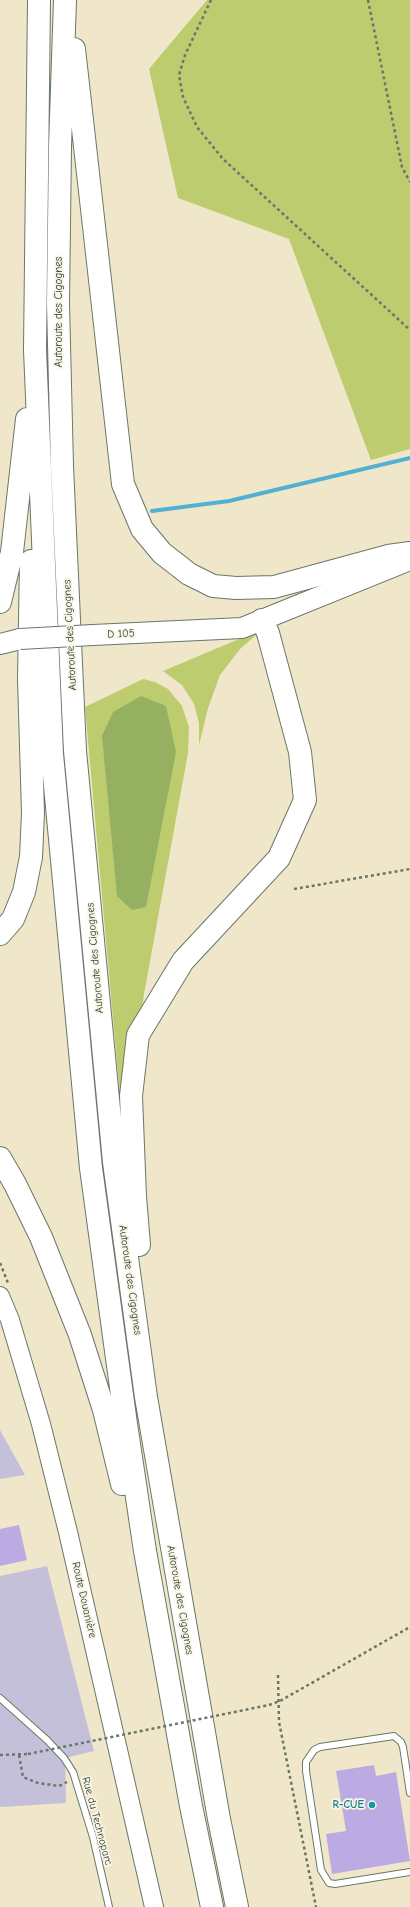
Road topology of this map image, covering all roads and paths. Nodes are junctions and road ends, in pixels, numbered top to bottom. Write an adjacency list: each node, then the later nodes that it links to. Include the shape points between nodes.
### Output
1 (39, 0): 8 (highway, Autoroute des Cigognes)
2 (66, 0): 19 (highway, Autoroute des Cigognes, via 60,147 58,303 62,466 75,751 114,1162)
3 (69, 0): 9 (highway, via 123,484 142,529 162,553 189,574 213,586 274,587 388,556)
4 (211, 0): 7 (path, via 185,55 179,75 183,98 196,127 223,159)
5 (368, 0): 6 (path, via 402,167)
6 (410, 182)
7 (410, 330)
8 (35, 350): 11 (highway, via 12,552); 16 (highway, via 29,679 33,813 31,857 13,919); 20 (highway, Autoroute des Cigognes, via 54,777 91,1168)
9 (410, 553)
10 (410, 560): 12 (main road, D 105)
11 (0, 602)
12 (252, 624): 13 (main road, D 105, bridge, via 20,639); 19 (highway, via 268,633 300,752 305,800 279,858 183,961 138,1035 131,1096 135,1197 154,1360)
13 (0, 644)
14 (410, 869): 15 (path)
15 (294, 889)
16 (0, 934)
17 (0, 1158): 20 (highway, via 41,1237 80,1335 104,1410 130,1518)
18 (0, 1296): 35 (main road, Route Douanière, via 10,1320 43,1431)
19 (146, 1397): 37 (highway, Autoroute des Cigognes, via 219,1819)
20 (145, 1552): 36 (highway, Autoroute des Cigognes)
21 (410, 1627): 24 (path)
22 (278, 1675): 24 (path)
23 (0, 1698): 34 (lane, Rue du Technoparc, via 47,1740 74,1772 93,1837)
24 (280, 1701): 28 (path, bridge); 38 (path, via 279,1722)
25 (42, 1749): 26 (path)
26 (48, 1754)
27 (0, 1755): 28 (path)
28 (19, 1755): 30 (path, via 23,1777 38,1783 59,1786)
29 (66, 1774): 30 (path)
30 (69, 1781): 31 (path)
31 (71, 1787)
32 (410, 1793): 33 (lane, via 403,1747 394,1736 320,1747 314,1750 306,1762 321,1870 329,1883)
33 (410, 1872)
34 (109, 1907)
35 (154, 1907)
36 (212, 1907)
37 (237, 1907)
38 (316, 1907)

